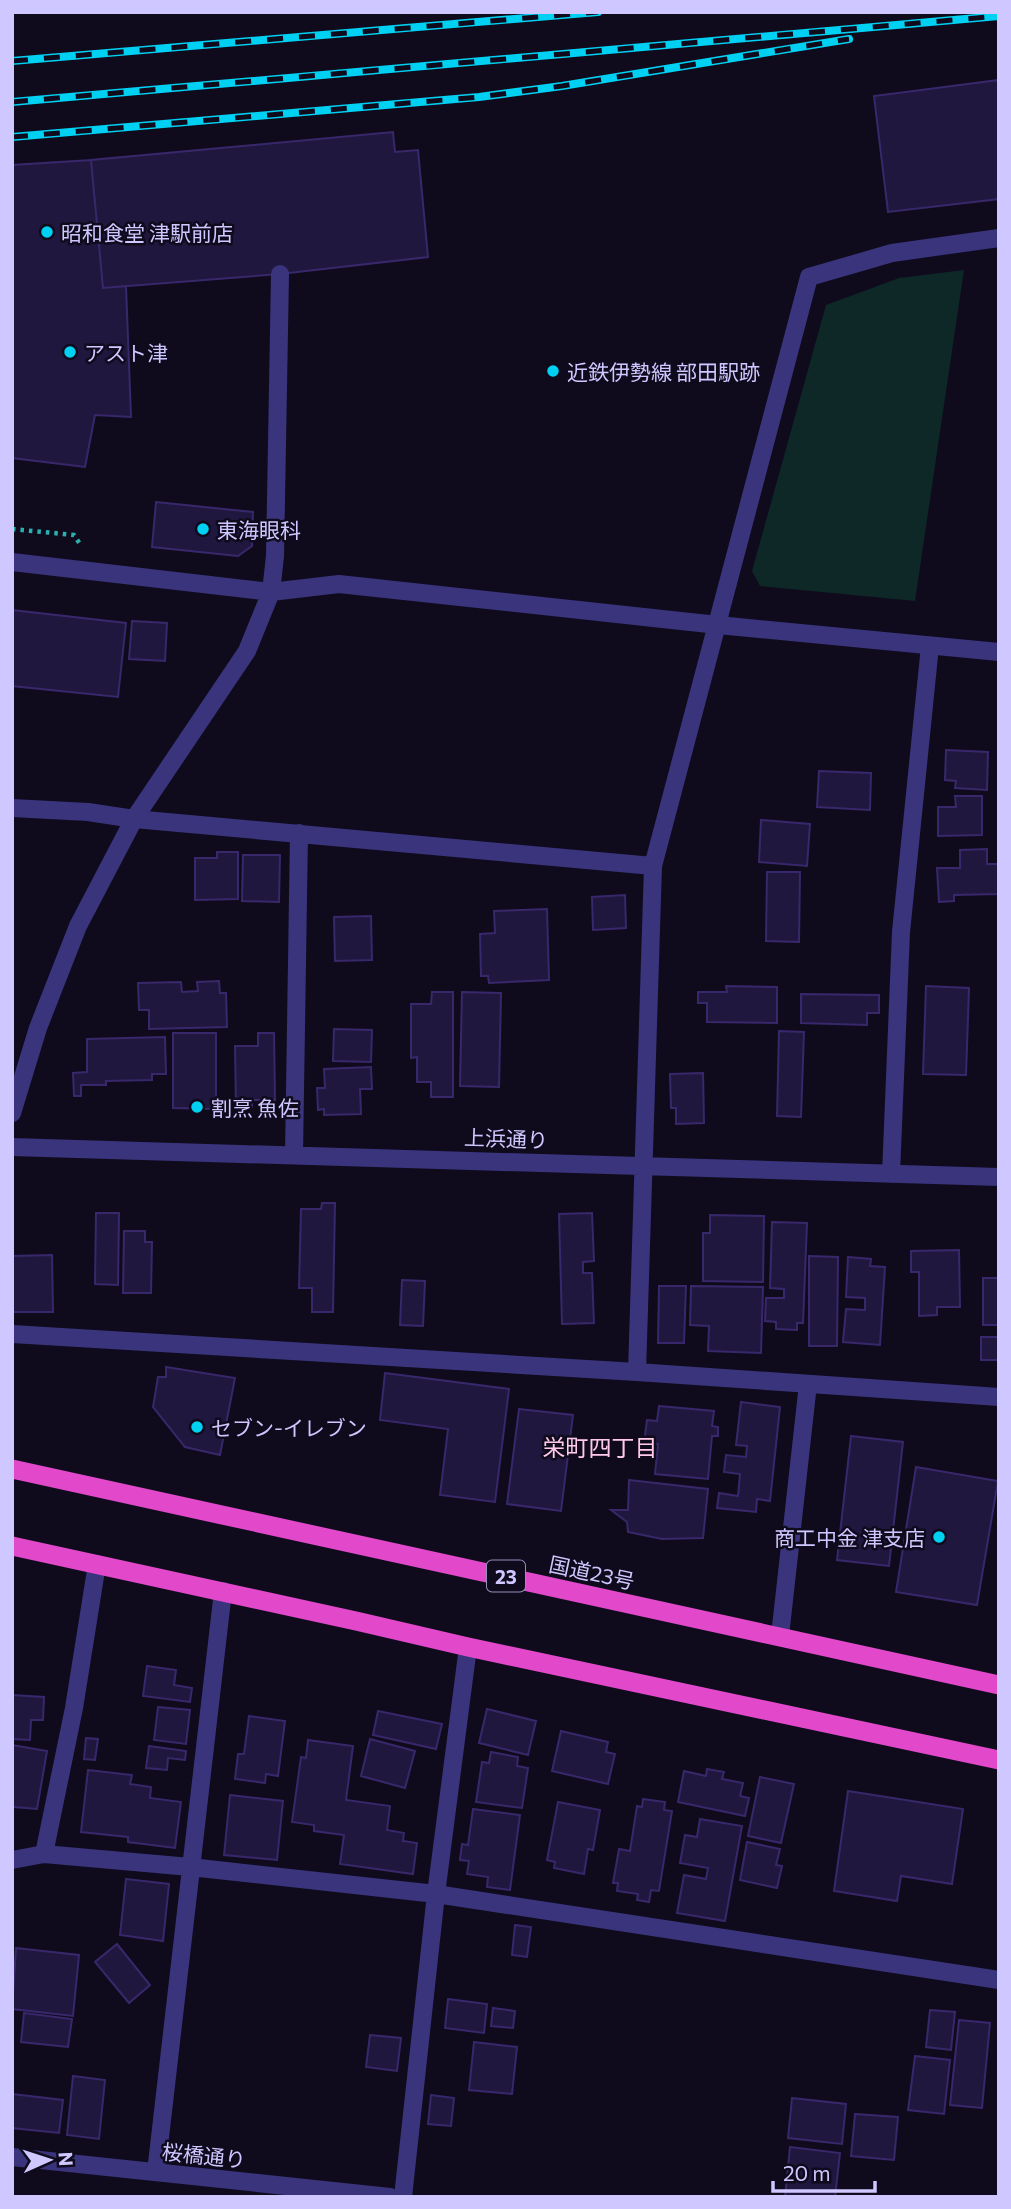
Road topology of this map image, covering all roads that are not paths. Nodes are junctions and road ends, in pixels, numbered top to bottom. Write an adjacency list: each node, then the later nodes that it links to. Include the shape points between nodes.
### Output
1 (999, 238): 5 (street, via 892,253 809,276)
2 (280, 274): 4 (street)
3 (12, 562): 4 (street)
4 (271, 592): 5 (street, via 339,584); 9 (street, via 247,651)
5 (718, 625): 6 (street); 11 (street)
6 (930, 646): 7 (street); 16 (street, via 901,932)
7 (999, 652)
8 (12, 808): 9 (street)
9 (134, 819): 10 (street); 12 (street, via 78,926 38,1028)
10 (299, 833): 11 (street); 14 (street)
11 (653, 866): 15 (street)
12 (12, 1112)
13 (12, 1147): 14 (street, 上浜通り)
14 (294, 1155): 15 (street, 上浜通り)
15 (642, 1165): 16 (street, 上浜通り); 19 (street)
16 (891, 1174): 17 (street, 上浜通り)
17 (999, 1177)
18 (12, 1334): 19 (street)
19 (637, 1372): 20 (street)
20 (808, 1384): 21 (street); 26 (street)
21 (999, 1396)
22 (12, 1469): 26 (highway, 国道23号 / 23)
23 (12, 1546): 24 (highway)
24 (97, 1564): 25 (highway); 30 (street)
25 (223, 1591): 27 (highway); 32 (street)
26 (780, 1636): 28 (highway, 国道23号 / 23)
27 (468, 1647): 29 (highway); 33 (street)
28 (999, 1685)
29 (999, 1760)
30 (44, 1854): 31 (street); 32 (street)
31 (12, 1860)
32 (190, 1867): 33 (street); 36 (street)
33 (436, 1894): 34 (street); 38 (street)
34 (999, 1980)
35 (12, 2157): 36 (street, 桜橋通り)
36 (156, 2172): 37 (street, 桜橋通り)
37 (390, 2197)
38 (403, 2197)

